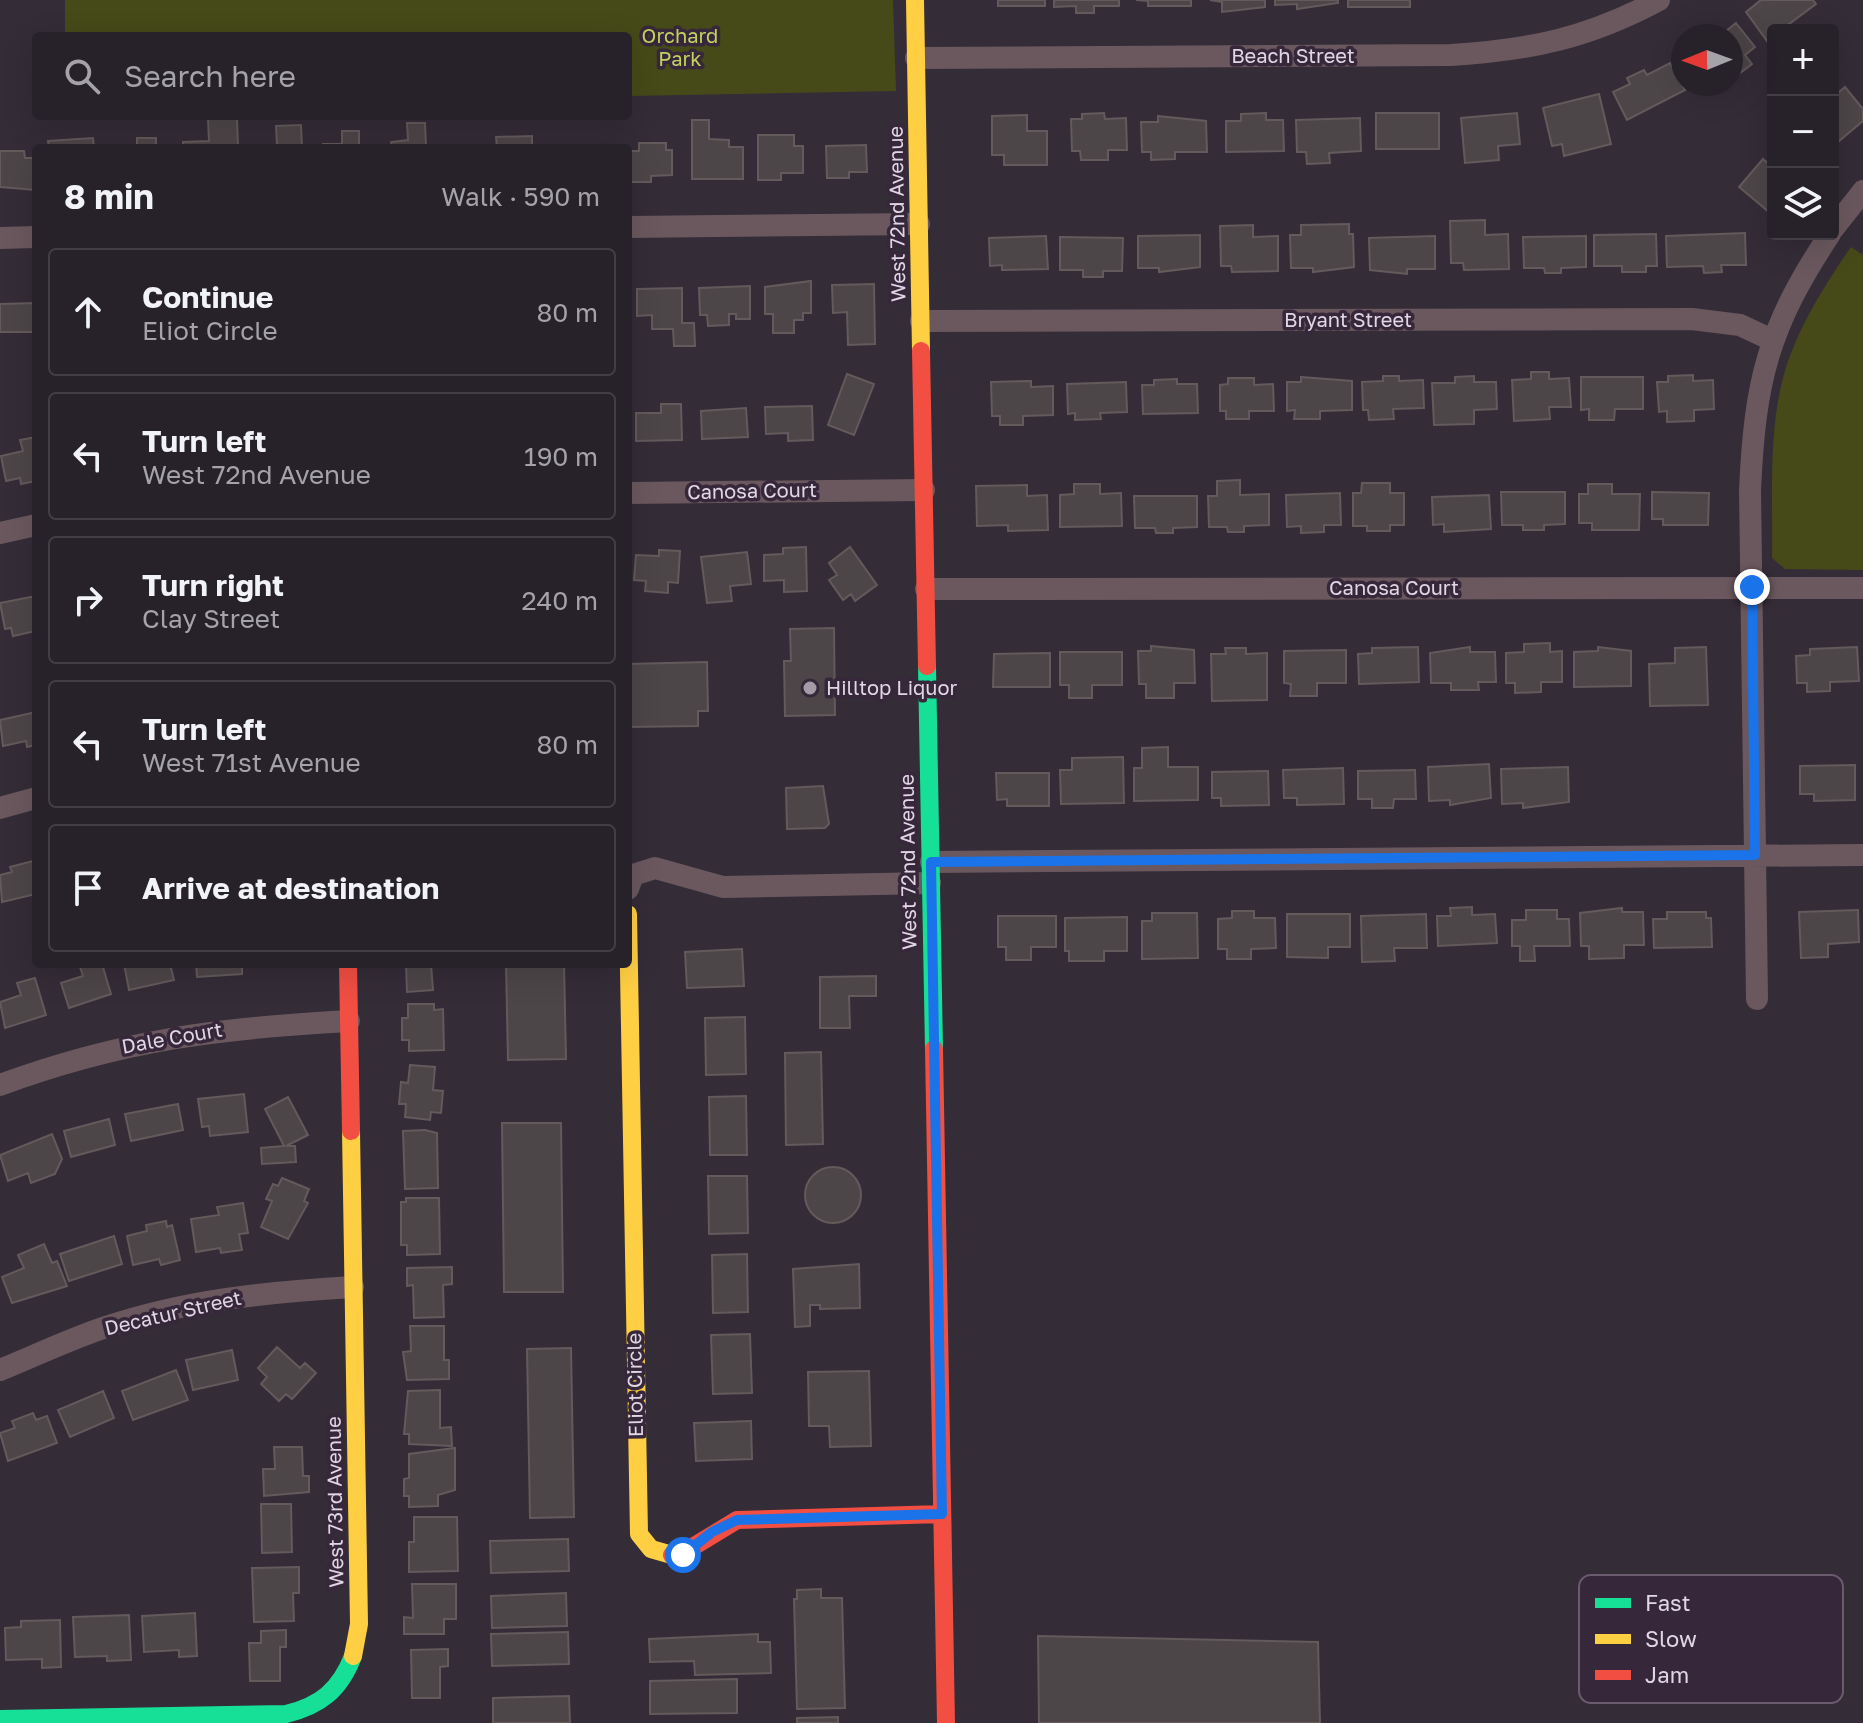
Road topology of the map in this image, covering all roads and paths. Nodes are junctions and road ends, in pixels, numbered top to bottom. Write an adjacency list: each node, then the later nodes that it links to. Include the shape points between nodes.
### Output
1 (915, 0): 4 (street, West 72nd Avenue)
2 (1659, 0): 3 (street, Beach Street)
3 (1632, 6): 4 (street, Beach Street, via 1603,28 1540,47 1451,55)
4 (916, 58): 7 (street, West 72nd Avenue)
5 (1863, 191): 6 (street)
6 (1839, 222)
7 (919, 224): 8 (street); 12 (street, West 72nd Avenue)
8 (632, 227)
9 (32, 237): 10 (street)
10 (0, 238)
11 (1826, 240): 13 (street)
12 (921, 321): 13 (street, Bryant Street, via 1692,319 1740,325); 14 (street, West 72nd Avenue)
13 (1772, 340): 18 (street, via 1753,421)
14 (924, 490): 15 (street, Canosa Court); 20 (street, West 72nd Avenue)
15 (632, 493)
16 (32, 526): 17 (street)
17 (0, 533)
18 (1752, 587): 19 (street, Canosa Court); 20 (street, Canosa Court); 23 (street)
19 (1863, 588)
20 (926, 589): 25 (street, West 72nd Avenue)
21 (32, 799): 22 (street)
22 (0, 808)
23 (1755, 855): 24 (street); 25 (street); 29 (street)
24 (1863, 855)
25 (930, 872): 26 (street, via 723,887 655,868); 34 (street, West 72nd Avenue)
26 (632, 878)
27 (348, 968): 30 (street, West 73rd Avenue)
28 (629, 968): 34 (street, Eliot Circle, via 639,1534 653,1550 671,1556 692,1550 737,1520)
29 (1757, 999)
30 (349, 1021): 31 (street, Dale Court, via 214,1030 119,1047); 32 (street, West 73rd Avenue)
31 (0, 1085)
32 (353, 1287): 33 (street, Decatur Street, via 267,1292 182,1307 103,1328); 35 (street, West 73rd Avenue, via 359,1624 357,1649 342,1684 322,1702 286,1714)
33 (0, 1370)
34 (942, 1514): 36 (street, West 72nd Avenue)
35 (0, 1719)
36 (946, 1723)

